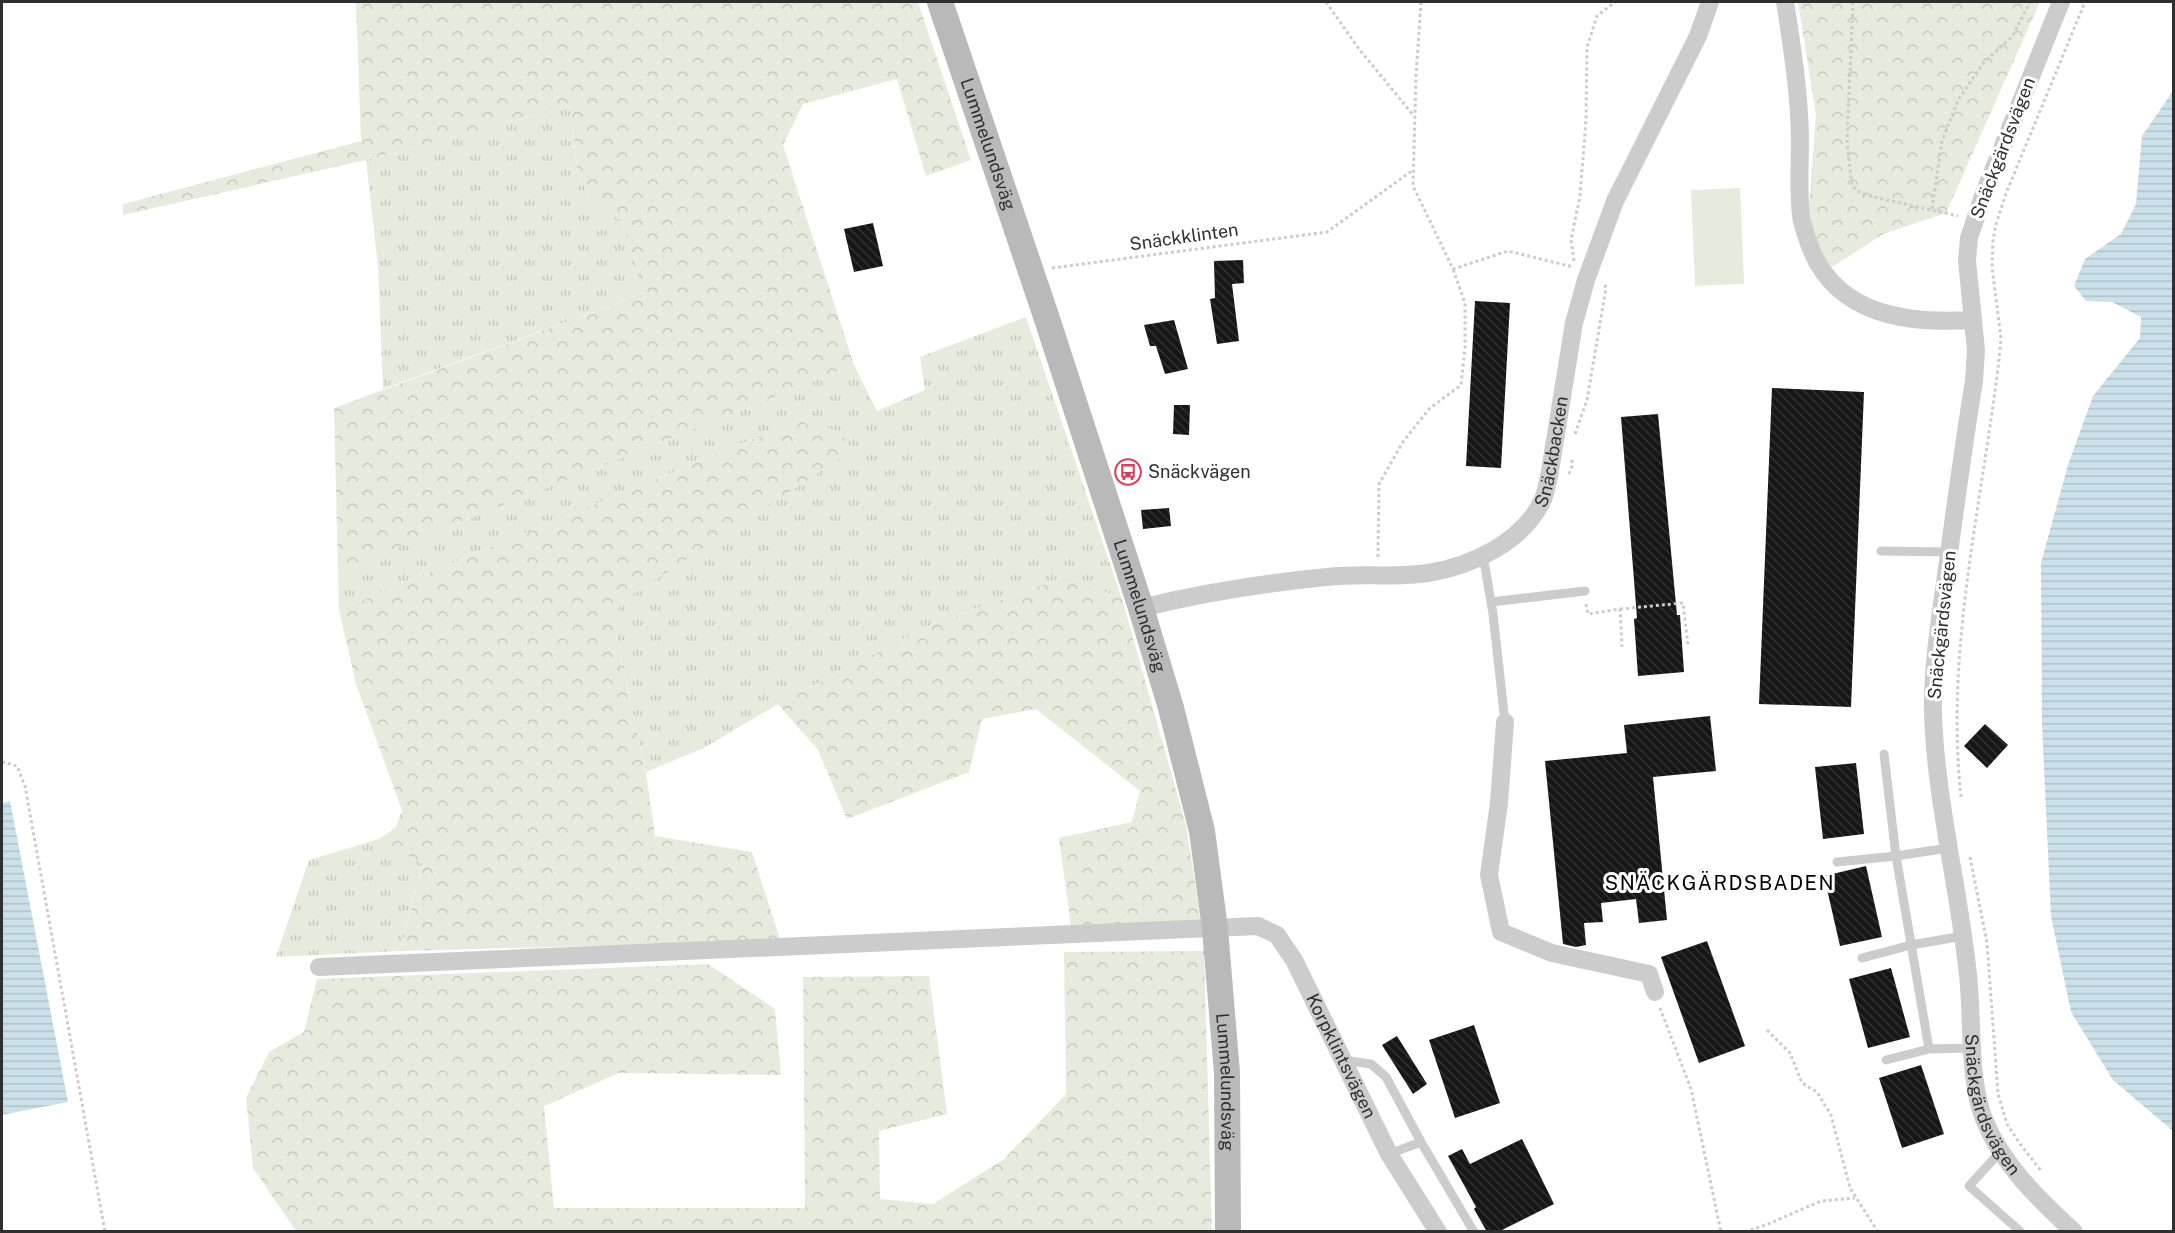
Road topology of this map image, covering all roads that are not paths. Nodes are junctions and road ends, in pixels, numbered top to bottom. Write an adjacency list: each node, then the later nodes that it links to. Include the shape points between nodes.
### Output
1 (940, 2): 11 (main road, Lummelundsväg)
2 (1710, 2): 8 (street, Snäckbacken, via 1698,36 1615,201 1586,280 1574,323 1544,498 1520,531)
3 (1785, 2): 5 (street, via 1799,116 1801,216 1823,274 1847,298 1863,307 1921,320)
4 (2061, 2): 5 (street, Snäckgärdsvägen, via 1968,238)
5 (1973, 320): 7 (street, Snäckgärdsvägen, via 1974,381)
6 (1881, 551): 7 (lane)
7 (1949, 552): 14 (street, Snäckgärdsvägen, via 1933,713)
8 (1483, 555): 10 (lane); 11 (street, Snäckbacken, via 1427,573 1328,577)
9 (1585, 591): 10 (lane)
10 (1491, 602): 12 (lane)
11 (1141, 608): 17 (main road, Lummelundsväg, via 1202,831)
12 (1505, 722): 22 (street, via 1488,875 1501,932 1552,953 1649,974)
13 (1884, 754): 15 (lane)
14 (1948, 848): 15 (lane); 18 (street, Snäckgärdsvägen)
15 (1896, 856): 16 (lane); 19 (lane)
16 (1837, 862)
17 (1215, 930): 21 (street, Korpklintsvägen); 25 (street, Korpklintsvägen, via 1258,926 1277,935 1294,960); 30 (main road, Lummelundsväg, via 1227,1073)
18 (1963, 936): 19 (lane); 23 (street, Snäckgärdsvägen)
19 (1911, 945): 20 (lane); 24 (lane)
20 (1862, 958)
21 (319, 967)
22 (1654, 992)
23 (1973, 1048): 24 (lane); 28 (street, Snäckgärdsvägen, via 1983,1117)
24 (1929, 1049): 26 (lane)
25 (1342, 1060): 27 (lane, via 1371,1064 1386,1077); 29 (street, Korpklintsvägen)
26 (1886, 1060)
27 (1421, 1142): 29 (lane); 32 (lane)
28 (2001, 1151): 33 (lane, via 1969,1186); 34 (street, Snäckgärdsvägen, via 2010,1166)
29 (1389, 1154): 31 (street, Korpklintsvägen)
30 (1228, 1232)
31 (1437, 1232)
32 (1474, 1232)
33 (2021, 1232)
34 (2074, 1232)

